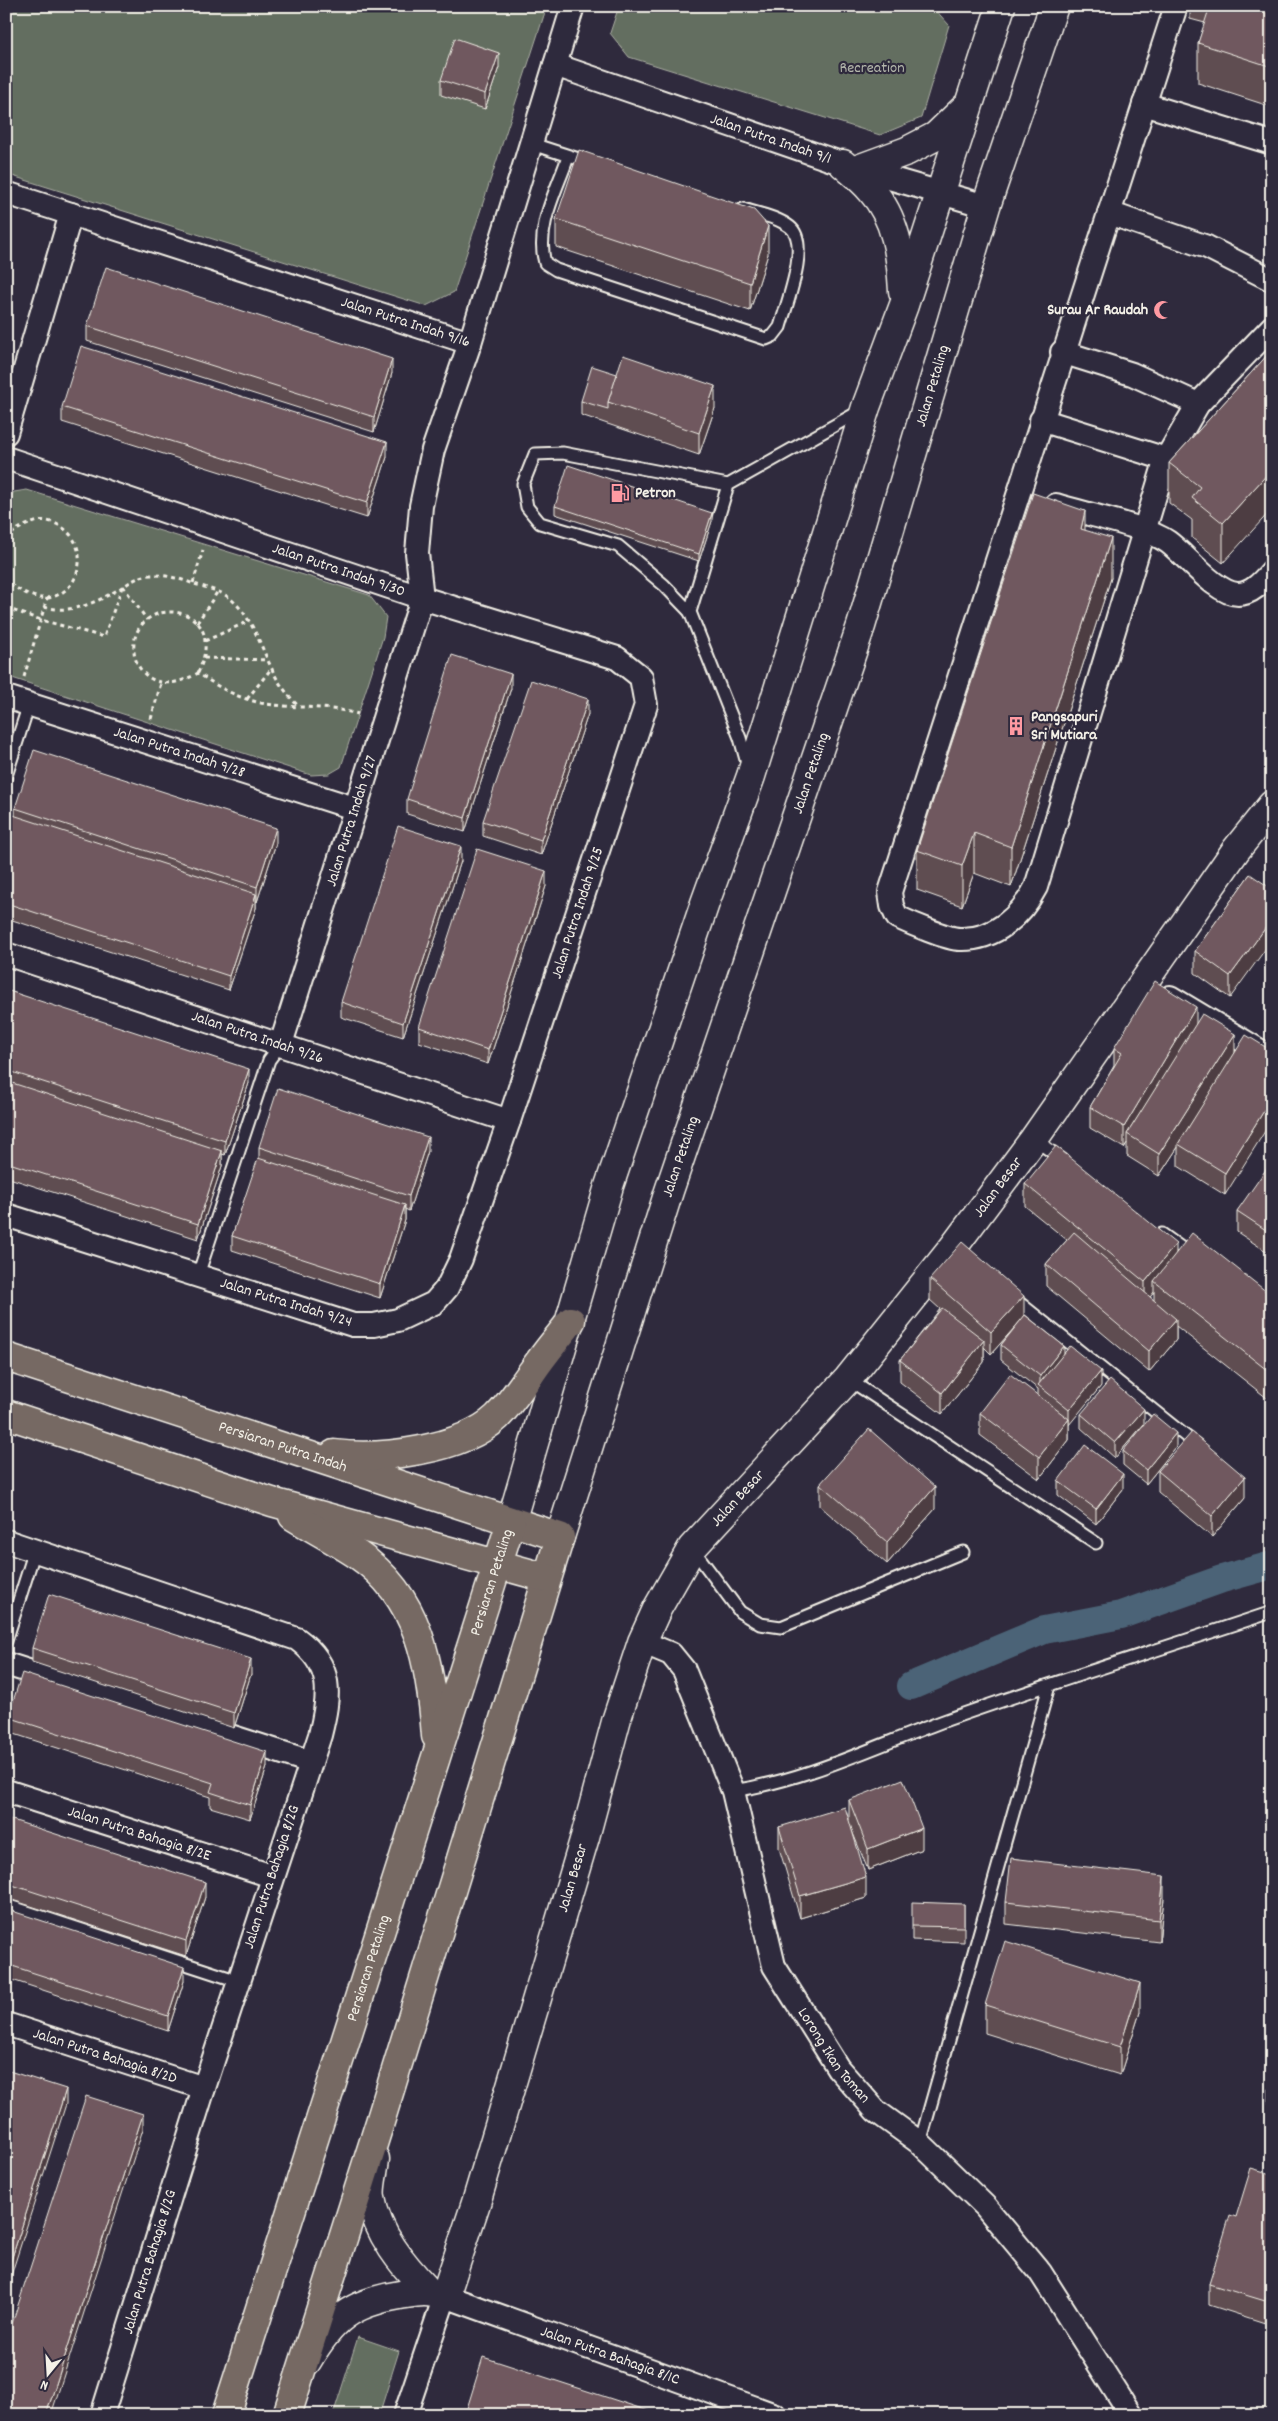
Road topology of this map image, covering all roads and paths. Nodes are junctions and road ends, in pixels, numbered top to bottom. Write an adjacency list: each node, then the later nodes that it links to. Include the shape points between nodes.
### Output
1 (573, 6): 5 (street, Jalan Putra Indah 9/16)
2 (1001, 6): 7 (main road)
3 (1054, 6): 16 (main road, Jalan Petaling)
4 (1176, 6): 6 (street)
5 (555, 65): 8 (street, Jalan Putra Indah 9/16); 11 (street, Jalan Putra Indah 9/1)
6 (1144, 104): 9 (street); 17 (street)
7 (967, 106): 11 (main road, via 936,136 907,151); 14 (main road)
8 (532, 144): 10 (lane); 22 (street, Jalan Putra Indah 9/16)
9 (1272, 144)
10 (568, 157): 12 (lane); 15 (lane, via 542,234 541,249 545,263 556,270 766,339 780,328 799,257 797,235 778,220)
11 (850, 167): 14 (street, Jalan Putra Indah 9/1); 20 (main road, via 886,210 901,258)
12 (607, 168)
13 (6, 193): 18 (street, Jalan Putra Indah 9/16)
14 (940, 193): 16 (street, Jalan Putra Indah 9/1); 20 (main road)
15 (728, 204)
16 (986, 206): 87 (main road, Jalan Petaling, via 861,626 669,1191)
17 (1109, 213): 19 (street, via 1207,247); 23 (street)
18 (71, 214): 22 (street, Jalan Putra Indah 9/16); 27 (street)
19 (1272, 280)
20 (904, 304): 25 (main road)
21 (1272, 327): 24 (street)
22 (470, 343): 41 (street, via 432,450 421,506 417,553)
23 (1062, 352): 24 (street, via 1132,374); 26 (street)
24 (1198, 404): 29 (street)
25 (866, 407): 30 (lane); 64 (main road)
26 (1041, 420): 29 (street); 31 (street)
27 (6, 433)
28 (6, 458): 41 (street, Jalan Putra Indah 9/30)
29 (1166, 459): 32 (street)
30 (728, 485): 44 (lane); 44 (lane, via 564,453 535,454 523,484 527,507 540,522 618,546)
31 (1017, 494): 32 (street); 32 (street, via 890,892 897,917 958,939 975,938 1012,921 1026,906 1036,887)
32 (1146, 531): 35 (street, via 1168,542 1224,591 1238,594 1252,590)
33 (6, 540): 40 (path, via 12,532 44,520 70,532 81,558 78,570 73,584)
34 (205, 545): 37 (path)
35 (1272, 571)
36 (6, 581): 40 (path, via 21,591)
37 (193, 583): 38 (path, via 150,575); 39 (path)
38 (122, 586): 42 (path, via 104,598 72,610); 45 (path, via 104,637); 46 (path)
39 (218, 591): 47 (path, via 232,600); 48 (path)
40 (47, 598): 42 (path)
41 (422, 598): 59 (street, Jalan Putra Indah 9/30, via 617,658 641,677); 65 (street, Jalan Putra Indah 9/27)
42 (44, 607): 45 (path)
43 (6, 608): 45 (path)
44 (690, 612): 64 (lane, via 740,738)
45 (41, 620): 54 (path)
46 (147, 620): 48 (path, via 159,614 176,612 189,614); 55 (path, via 134,640 133,651 146,676)
47 (249, 621): 49 (path); 51 (path)
48 (197, 623): 49 (path)
49 (206, 641): 50 (path)
50 (204, 658): 51 (path); 53 (path)
51 (268, 660): 52 (path)
52 (271, 669): 57 (path); 60 (path)
53 (198, 673): 55 (path, via 184,681); 57 (path, via 223,690)
54 (23, 682)
55 (161, 683): 62 (path)
56 (6, 697): 58 (street, Jalan Putra Indah 9/28)
57 (247, 699): 60 (path)
58 (29, 704): 63 (lane); 65 (street, Jalan Putra Indah 9/28)
59 (646, 705): 71 (street, Jalan Putra Indah 9/25)
60 (298, 707): 61 (path, via 336,708)
61 (358, 714)
62 (150, 723)
63 (6, 776)
64 (751, 776): 79 (main road, via 609,1186)
65 (354, 808): 69 (street, Jalan Putra Indah 9/27)
66 (1271, 809): 68 (main road, Jalan Besar, via 1236,850)
67 (6, 954): 69 (street, Jalan Putra Indah 9/26)
68 (1144, 982): 70 (street); 72 (main road, Jalan Besar)
69 (281, 1044): 71 (street, Jalan Putra Indah 9/26); 77 (lane, via 269,1060)
70 (1272, 1058)
71 (510, 1121): 77 (street, Jalan Putra Indah 9/24, via 462,1259 447,1288 434,1303 398,1320 353,1326)
72 (1034, 1139): 73 (lane); 81 (main road, Jalan Besar, via 956,1252)
73 (1074, 1168)
74 (6, 1215): 77 (street, Jalan Putra Indah 9/24)
75 (1153, 1227): 76 (lane)
76 (1200, 1262)
77 (198, 1275)
78 (999, 1286): 84 (lane)
79 (572, 1321): 83 (main road, via 495,1419 459,1439 390,1455 342,1455); 86 (main road)
80 (6, 1357): 83 (main road, Persiaran Putra Indah)
81 (848, 1379): 89 (lane); 90 (main road, Jalan Besar)
82 (6, 1414): 85 (main road)
83 (288, 1447): 86 (main road, Persiaran Putra Indah)
84 (1209, 1455)
85 (272, 1502): 93 (main road); 100 (main road, via 358,1555 383,1575 402,1598 416,1624 426,1655 433,1690)
86 (511, 1522): 87 (main road, Persiaran Putra Indah); 93 (main road, Persiaran Petaling)
87 (560, 1537): 94 (main road)
88 (6, 1541): 91 (street, Jalan Putra Bahagia 8/2G)
89 (1096, 1543)
90 (692, 1548): 92 (lane, via 740,1612 760,1624 781,1627); 97 (main road, Jalan Besar)
91 (35, 1550): 96 (lane); 101 (street, Jalan Putra Bahagia 8/2G, via 298,1639 321,1663 327,1683 327,1705)
92 (963, 1552)
93 (497, 1563): 94 (main road); 100 (main road, Persiaran Petaling)
94 (547, 1578): 109 (main road)
95 (1272, 1612): 99 (lane)
96 (6, 1641)
97 (642, 1642): 103 (street, Lorong Ikan Toman, via 671,1654 684,1670); 111 (main road, Jalan Besar, via 481,2185)
98 (6, 1664): 101 (street)
99 (1049, 1686): 103 (lane, via 851,1758 765,1786); 110 (lane)
100 (437, 1750): 114 (main road, Persiaran Petaling)
101 (311, 1762): 104 (street, Jalan Putra Bahagia 8/2G)
102 (6, 1791): 104 (street, Jalan Putra Bahagia 8/2E)
103 (733, 1791): 110 (street, Lorong Ikan Toman, via 774,1966 838,2068 876,2111)
104 (272, 1876): 106 (street, Jalan Putra Bahagia 8/2G)
105 (6, 1905): 106 (lane)
106 (238, 1981): 108 (street, Jalan Putra Bahagia 8/2G)
107 (6, 2024): 108 (street, Jalan Putra Bahagia 8/2D)
108 (204, 2088): 113 (street, Jalan Putra Bahagia 8/2G)
109 (380, 2122): 111 (main road, via 370,2197 378,2222 404,2266); 112 (main road)
110 (920, 2143): 118 (street, Lorong Ikan Toman, via 985,2206 1040,2272)
111 (436, 2293): 112 (main road, via 375,2299 353,2308 318,2342); 116 (street); 117 (street, Jalan Putra Bahagia 8/1C)
112 (301, 2371): 115 (main road)
113 (102, 2415)
114 (226, 2415)
115 (287, 2415)
116 (405, 2415)
117 (775, 2415)
118 (1131, 2415)

